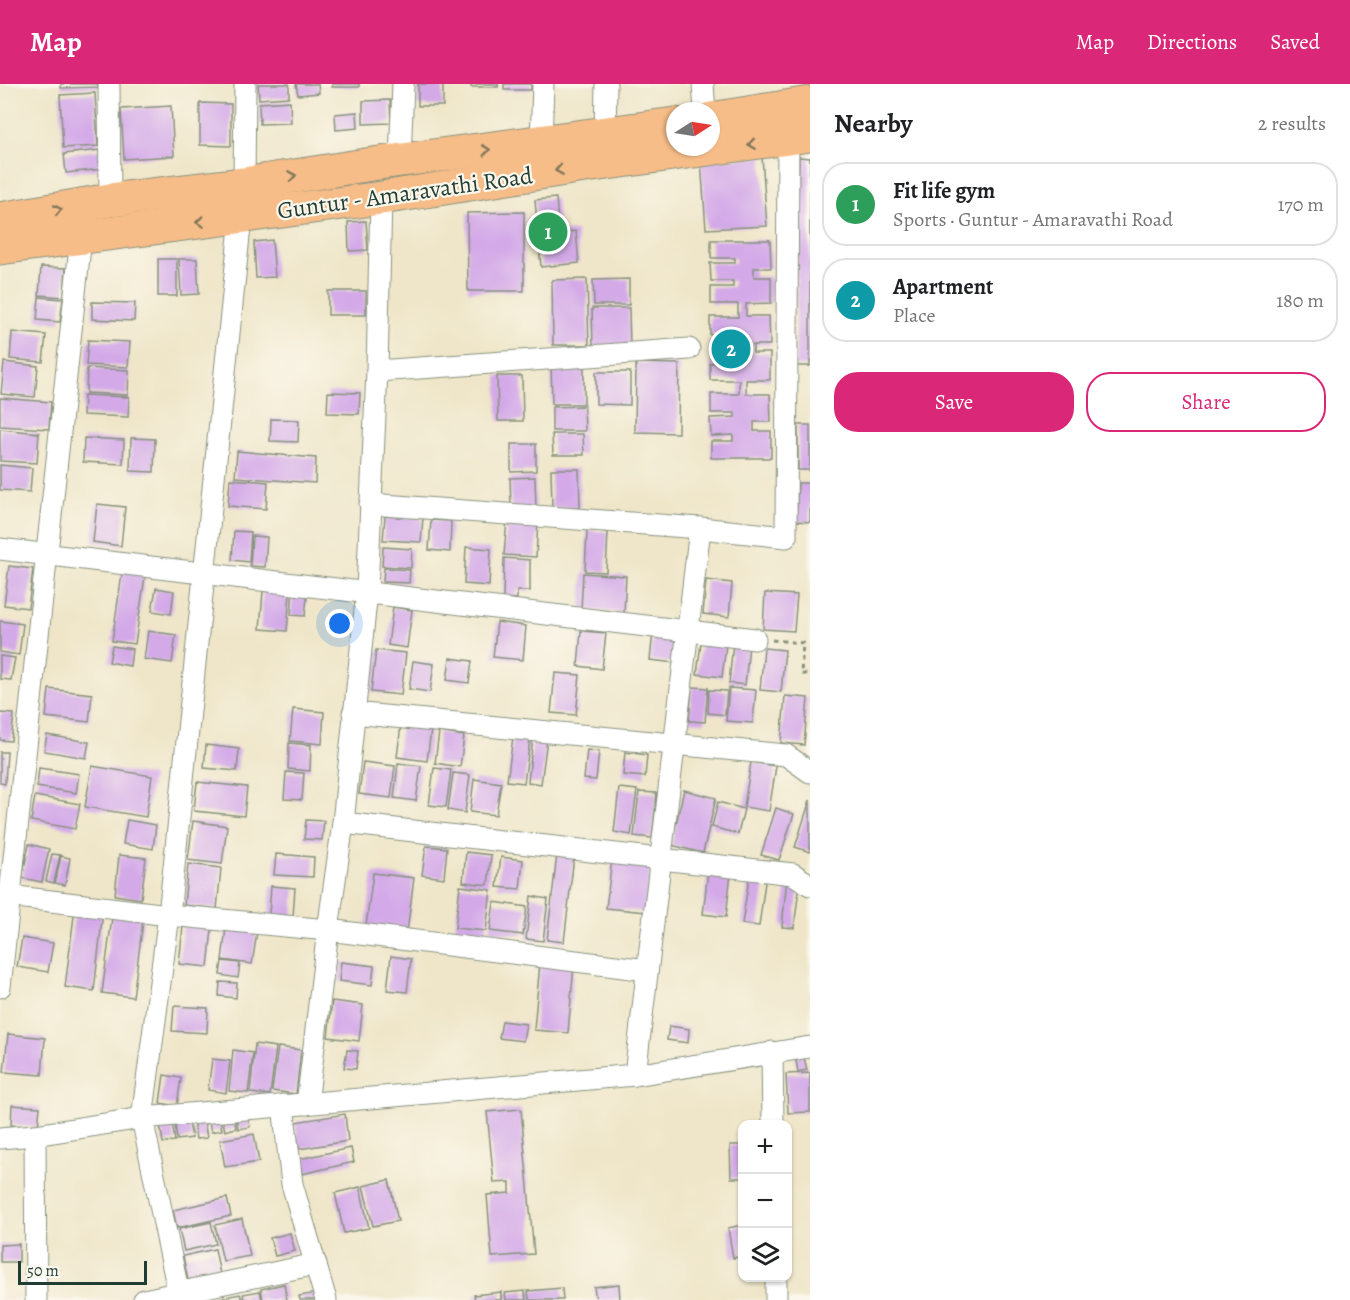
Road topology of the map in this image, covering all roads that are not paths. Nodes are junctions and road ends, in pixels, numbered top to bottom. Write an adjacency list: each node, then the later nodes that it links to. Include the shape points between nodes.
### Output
1 (109, 84): 17 (street)
2 (245, 84): 15 (street)
3 (404, 84): 14 (street)
4 (543, 84): 13 (street)
5 (606, 84): 11 (street)
6 (703, 84): 7 (street)
7 (704, 102)
8 (810, 104): 9 (main road)
9 (720, 118)
10 (666, 125): 11 (main road, Guntur - Amaravathi Road)
11 (605, 134): 13 (main road, Guntur - Amaravathi Road)
12 (799, 137): 16 (main road, Guntur - Amaravathi Road, one-way to 16); 25 (street, via 786,537)
13 (541, 143): 14 (main road, Guntur - Amaravathi Road, one-way to 13)
14 (400, 160): 15 (main road, Guntur - Amaravathi Road, one-way to 14)
15 (244, 184): 17 (main road, Guntur - Amaravathi Road); 18 (street)
16 (381, 198): 18 (main road, Guntur - Amaravathi Road); 23 (street)
17 (110, 200): 19 (main road, Guntur - Amaravathi Road, one-way to 17)
18 (241, 217): 20 (main road, Guntur - Amaravathi Road, one-way to 20); 28 (street)
19 (0, 219)
20 (81, 238): 21 (main road, Guntur - Amaravathi Road); 27 (street)
21 (0, 248)
22 (689, 349): 23 (street)
23 (377, 371): 24 (street)
24 (370, 504): 25 (street); 29 (street)
25 (700, 528): 30 (street)
26 (0, 549): 27 (street)
27 (47, 554): 28 (street); 38 (street)
28 (205, 572): 29 (street); 39 (street)
29 (367, 591): 30 (street); 32 (street)
30 (688, 632): 31 (street); 33 (street)
31 (755, 639)
32 (353, 713): 33 (street); 35 (street)
33 (674, 744): 34 (street, via 786,755); 36 (street)
34 (810, 772)
35 (343, 823): 36 (street); 40 (street)
36 (659, 858): 37 (street, via 793,874); 41 (street)
37 (810, 885)
38 (5, 895): 39 (street); 42 (street)
39 (169, 915): 40 (street); 48 (street)
40 (328, 930): 41 (street); 46 (street)
41 (647, 970): 45 (street)
42 (0, 987)
43 (810, 1047): 44 (street)
44 (772, 1052): 45 (street); 49 (street)
45 (635, 1075): 46 (street)
46 (307, 1104): 47 (street)
47 (283, 1105): 48 (street); 52 (street, via 292,1184)
48 (142, 1118): 50 (street); 54 (street)
49 (773, 1120)
50 (35, 1135): 51 (street); 55 (street)
51 (0, 1138)
52 (316, 1264): 54 (street); 57 (street)
53 (776, 1282): 58 (street)
54 (180, 1297): 56 (street)
55 (36, 1300)
56 (144, 1300)
57 (326, 1300)
58 (776, 1300)

